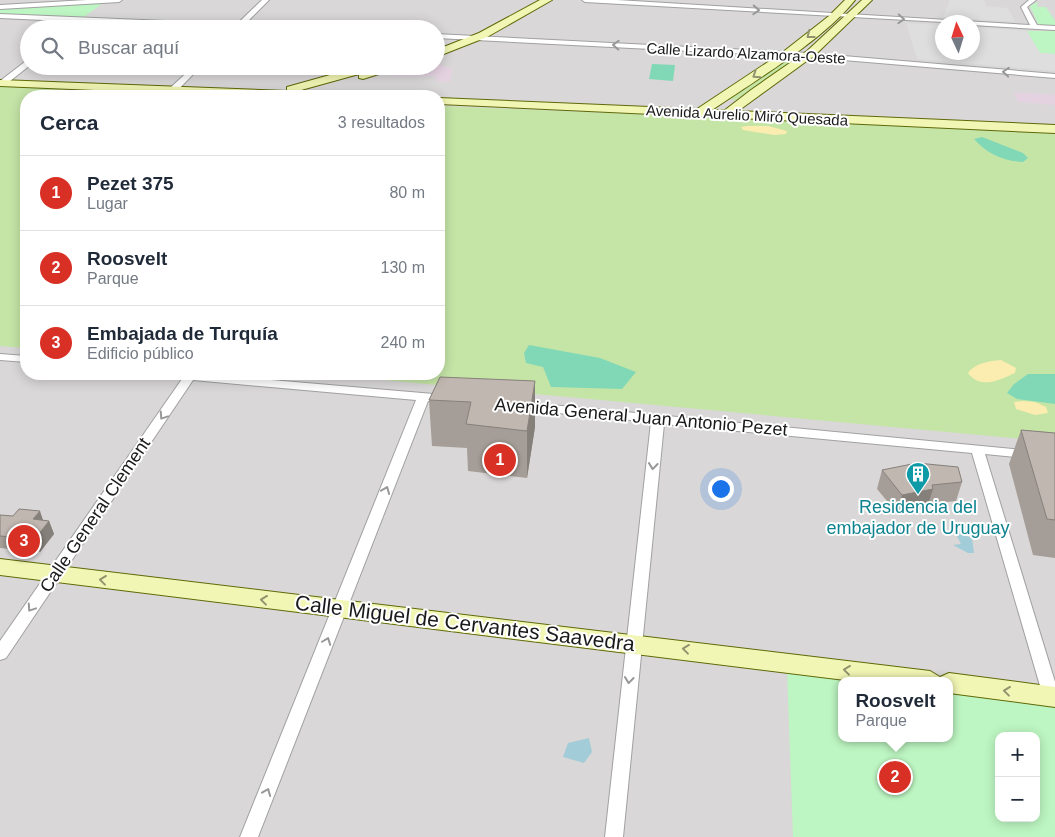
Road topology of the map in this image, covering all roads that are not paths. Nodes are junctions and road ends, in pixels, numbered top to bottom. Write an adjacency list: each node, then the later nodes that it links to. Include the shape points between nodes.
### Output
1 (114, 0): 2 (street); 11 (street); 15 (street)
2 (119, 0)
3 (266, 0): 17 (street)
4 (532, 0): 23 (street)
5 (547, 0): 24 (street)
6 (585, 0): 10 (street)
7 (850, 0): 12 (street)
8 (867, 0): 14 (street)
9 (1032, 1): 20 (street, via 1024,7); 20 (street, via 1017,3)
10 (703, 3): 12 (street, one-way to 12)
11 (0, 7)
12 (837, 14): 14 (street); 27 (street, one-way to 27)
13 (0, 16): 15 (street)
14 (853, 16): 18 (street, one-way to 18); 28 (street)
15 (88, 19): 16 (street)
16 (107, 20)
17 (245, 20)
18 (935, 20)
19 (980, 23): 20 (street)
20 (1032, 26): 21 (street)
21 (1055, 28)
22 (445, 36): 23 (street, Calle Lizardo Alzamora-Oeste)
23 (459, 37): 24 (street, Calle Lizardo Alzamora-Oeste); 25 (street)
24 (477, 38): 26 (street); 27 (street, Calle Lizardo Alzamora-Oeste, one-way to 24)
25 (445, 42)
26 (445, 50)
27 (787, 54): 28 (street, Calle Lizardo Alzamora-Oeste); 37 (street, one-way to 37)
28 (808, 55): 33 (street, Calle Lizardo Alzamora-Oeste, one-way to 28); 39 (street)
29 (20, 69): 34 (street)
30 (189, 75): 35 (street)
31 (353, 75): 36 (street)
32 (367, 75): 36 (street)
33 (1055, 76)
34 (1, 83): 35 (street)
35 (173, 90)
36 (316, 90)
37 (722, 98): 39 (street); 40 (street)
38 (445, 102): 40 (street, Avenida Aurelio Miró Quesada)
39 (741, 102): 41 (street)
40 (701, 112): 41 (street, Avenida Aurelio Miró Quesada)
41 (728, 114): 42 (street, Avenida Aurelio Miró Quesada)
42 (1055, 129)
43 (0, 357): 44 (street)
44 (20, 359)
45 (187, 380): 54 (street, Calle General Clement, one-way to 54)
46 (234, 380): 47 (street)
47 (423, 397): 48 (street); 55 (street, one-way to 47)
48 (462, 401)
49 (511, 405): 50 (street, Avenida General Juan Antonio Pezet)
50 (658, 418): 51 (street, Avenida General Juan Antonio Pezet); 56 (street, one-way to 56)
51 (977, 449): 52 (street, Avenida General Juan Antonio Pezet); 60 (street)
52 (1055, 457)
53 (0, 567): 54 (street, Calle Miguel de Cervantes Saavedra)
54 (55, 574): 55 (street, Calle Miguel de Cervantes Saavedra, one-way to 54); 57 (street, Calle General Clement, one-way to 57)
55 (339, 609): 56 (street, Calle Miguel de Cervantes Saavedra); 61 (street, one-way to 55)
56 (633, 642): 58 (street, Calle Miguel de Cervantes Saavedra, one-way to 56); 62 (street, one-way to 62)
57 (0, 654)
58 (900, 677)
59 (953, 684): 60 (street, one-way to 59)
60 (1053, 696)
61 (249, 837)
62 (614, 837)

